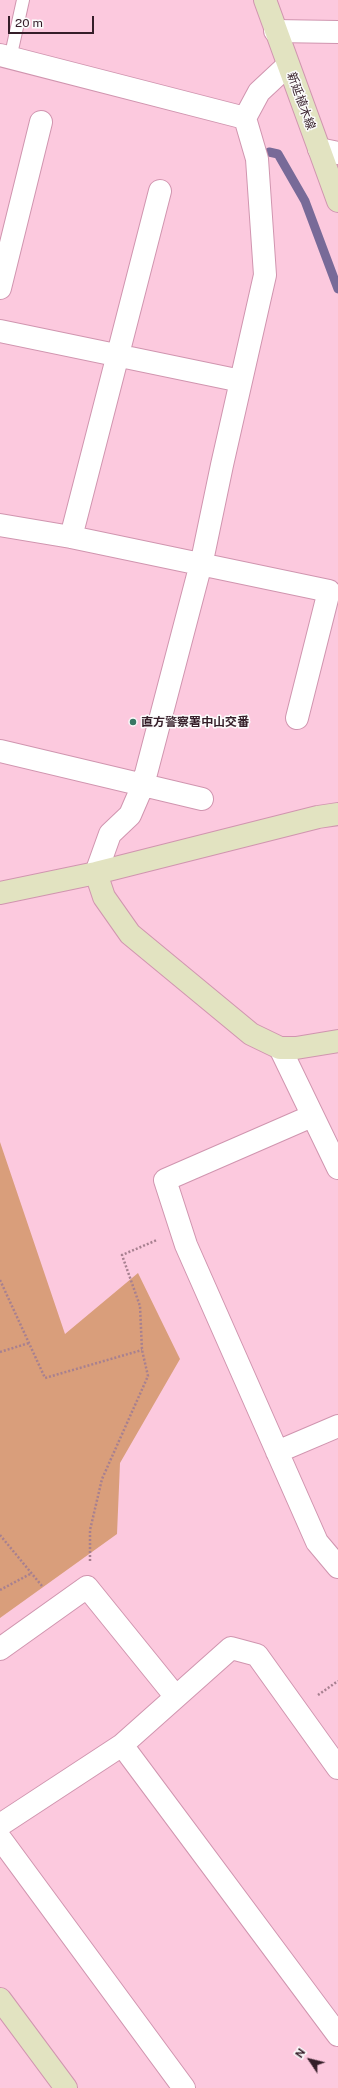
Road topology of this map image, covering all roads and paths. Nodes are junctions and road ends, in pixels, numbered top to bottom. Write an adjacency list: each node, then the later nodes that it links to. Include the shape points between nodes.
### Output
1 (23, 0): 5 (lane)
2 (265, 0): 3 (street, 新延植木線)
3 (276, 30): 4 (street); 6 (street, 新延植木線)
4 (338, 32)
5 (5, 57): 7 (street)
6 (288, 65): 7 (street, via 259,92); 9 (street, 新延植木線)
7 (244, 118): 15 (street, via 258,159 265,275)
8 (41, 122): 12 (street)
9 (328, 151): 11 (street, 新延植木線)
10 (160, 191): 14 (street)
11 (338, 201)
12 (0, 288)
13 (0, 331): 14 (street)
14 (118, 355): 15 (street); 17 (street)
15 (241, 380): 18 (street)
16 (0, 526): 17 (street)
17 (71, 537): 18 (street)
18 (201, 564): 19 (street, via 328,591); 21 (street)
19 (297, 718)
20 (0, 751): 21 (street)
21 (143, 785): 22 (street); 24 (street, via 130,815 110,834)
22 (202, 799)
23 (338, 814): 24 (street, via 318,816)
24 (96, 873): 25 (street); 27 (street, via 104,897 130,934 251,1034)
25 (0, 893)
26 (338, 1042): 27 (street)
27 (280, 1048): 28 (street)
28 (312, 1116): 29 (street); 30 (street, via 165,1180)
29 (338, 1168)
30 (181, 1230): 33 (path, via 122,1255 140,1306); 36 (street)
31 (0, 1280): 32 (path)
32 (29, 1343): 33 (path, via 45,1378); 34 (path)
33 (142, 1350): 40 (path, via 148,1376 102,1479 90,1530)
34 (0, 1352)
35 (338, 1426): 36 (street)
36 (277, 1452): 38 (street, via 317,1542)
37 (0, 1535): 39 (path)
38 (338, 1567)
39 (32, 1573): 41 (path); 42 (path)
40 (87, 1587): 42 (street); 44 (street)
41 (0, 1590)
42 (58, 1608): 43 (street)
43 (0, 1649)
44 (176, 1697): 45 (street); 46 (street, via 231,1648 257,1655)
45 (122, 1746): 47 (street); 50 (street)
46 (338, 1768)
47 (0, 1825)
48 (0, 1838): 53 (street)
49 (0, 2000): 52 (street)
50 (331, 2010): 51 (street)
51 (338, 2035)
52 (66, 2088)
53 (184, 2088)

